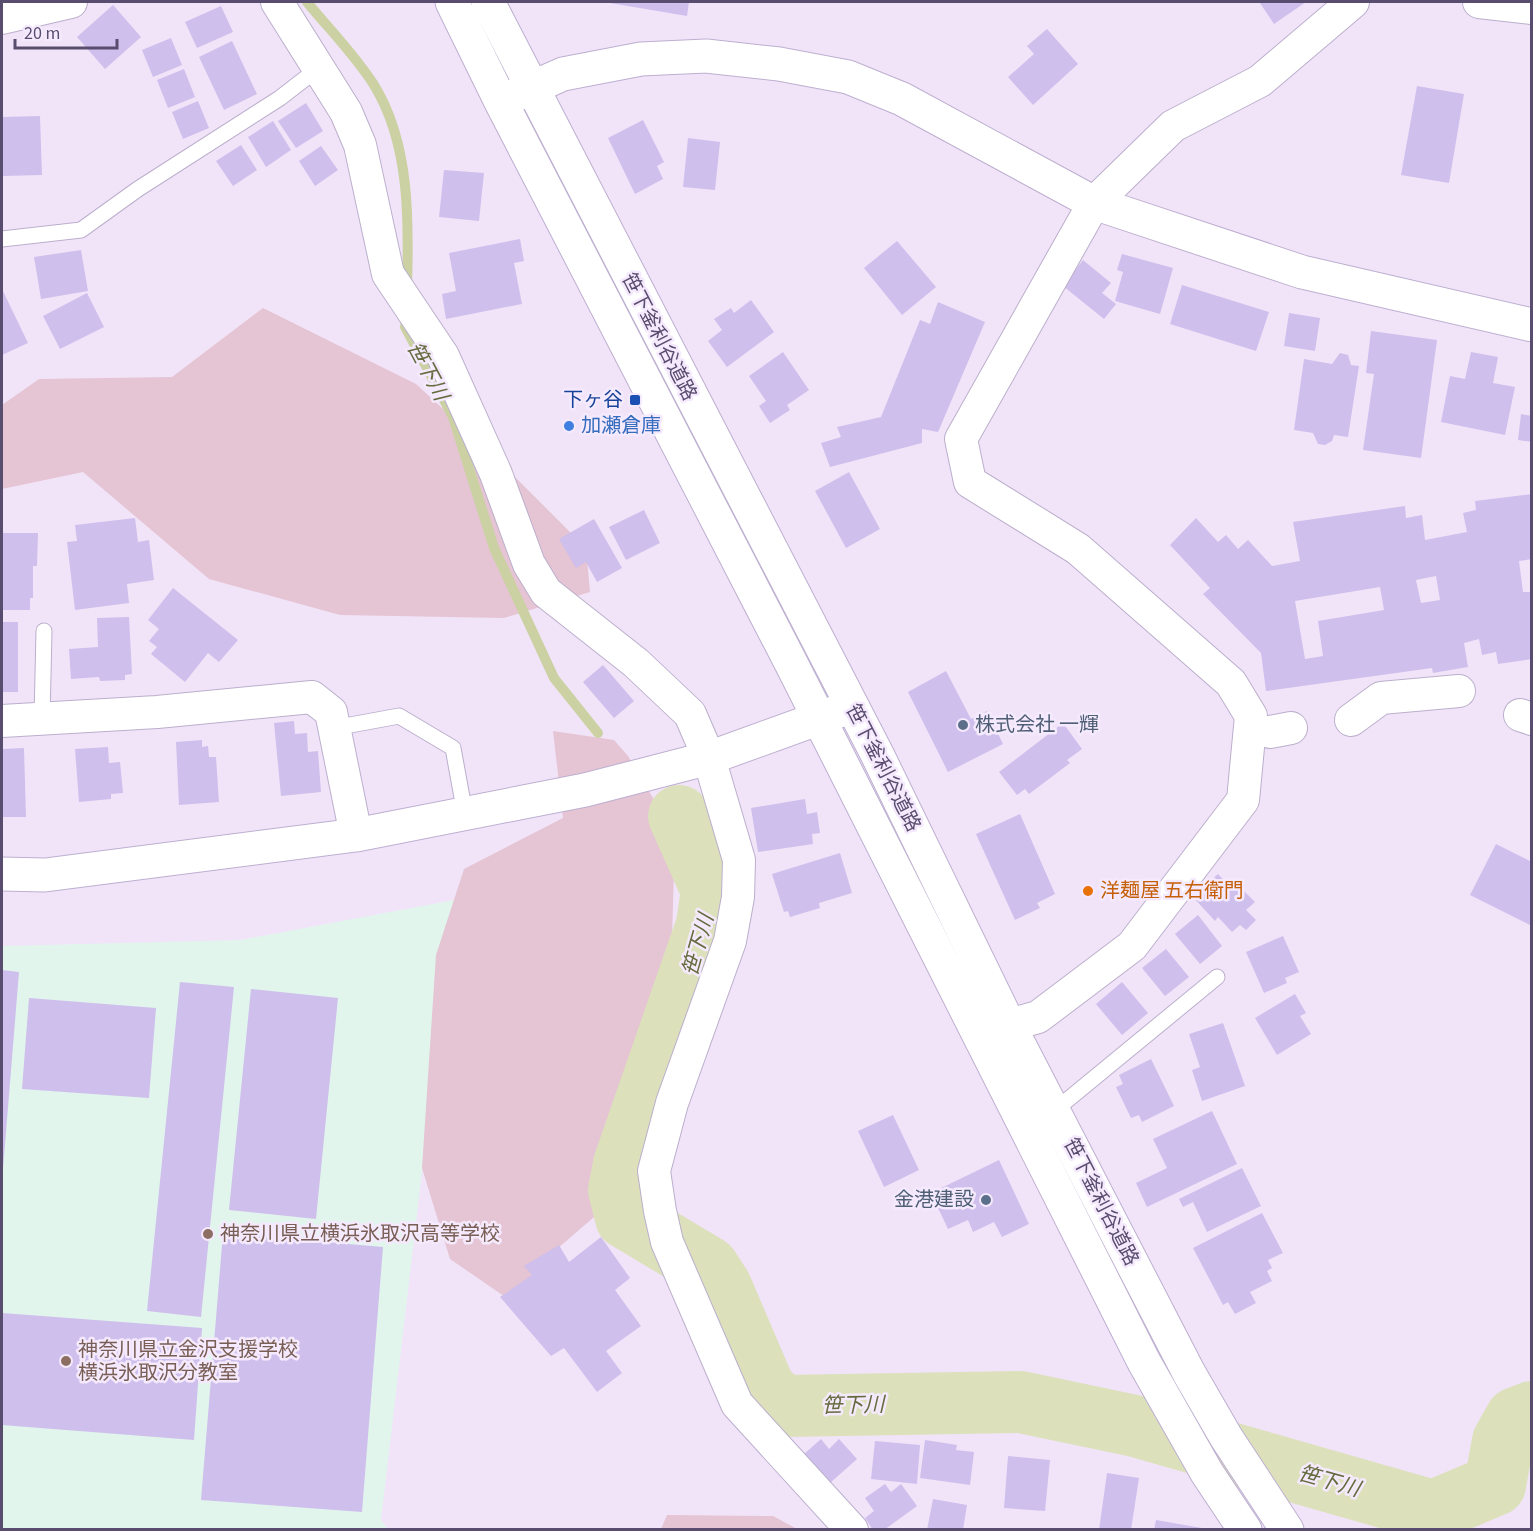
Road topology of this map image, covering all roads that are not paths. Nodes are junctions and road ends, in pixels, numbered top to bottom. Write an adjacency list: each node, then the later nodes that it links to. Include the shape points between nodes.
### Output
1 (71, 2): 8 (street)
2 (278, 2): 9 (street)
3 (452, 2): 11 (street, 笹下釜利谷道路)
4 (488, 2): 10 (street, 笹下釜利谷道路)
5 (1353, 2): 12 (street, via 1260,81 1173,126)
6 (1479, 2): 7 (street)
7 (1532, 8)
8 (3, 12)
9 (320, 67): 13 (lane, via 280,98 81,230); 23 (street, via 360,145 388,274 433,336 468,408 529,564 546,592 636,663 690,714)
10 (532, 88): 11 (street); 12 (street, via 563,74 641,59 706,56 848,77 902,99); 17 (street, 笹下釜利谷道路)
11 (501, 102): 19 (street, 笹下釜利谷道路)
12 (1094, 203): 14 (street, via 1302,272); 28 (street, via 962,439 970,482 1078,549 1231,683 1251,716 1243,800 1132,946 1038,1017)
13 (2, 238)
14 (1532, 325)
15 (44, 631): 18 (lane)
16 (1459, 691): 20 (street, via 1381,698)
17 (851, 706): 19 (street); 28 (street, 笹下釜利谷道路)
18 (42, 719): 21 (street); 22 (street, via 312,698 331,712)
19 (818, 719): 23 (street); 31 (street, 笹下釜利谷道路, via 1144,1362 1207,1473)
20 (1351, 720)
21 (2, 721)
22 (334, 728): 24 (lane, via 399,716 453,748); 25 (street)
23 (709, 758): 24 (street, via 585,790); 30 (street, via 739,860 738,897 730,941 672,1103 654,1170 660,1211 667,1242 737,1404)
24 (465, 814): 25 (street)
25 (356, 835): 26 (street, via 45,874)
26 (2, 873)
27 (1217, 977): 29 (lane)
28 (1009, 1025): 29 (street, 笹下釜利谷道路)
29 (1054, 1111): 32 (street, 笹下釜利谷道路, via 1189,1373)
30 (852, 1530)
31 (1245, 1530)
32 (1287, 1530)

